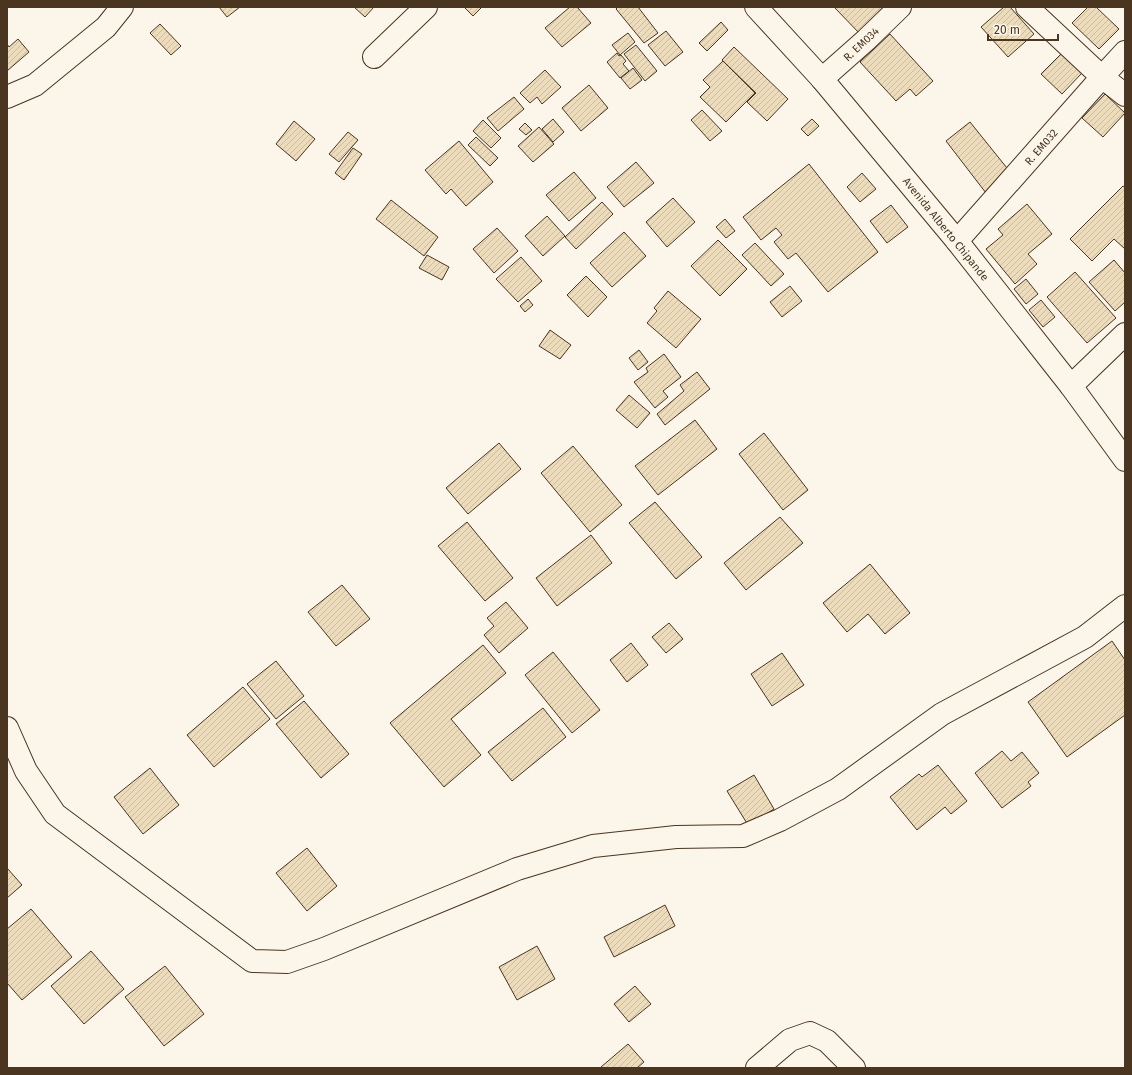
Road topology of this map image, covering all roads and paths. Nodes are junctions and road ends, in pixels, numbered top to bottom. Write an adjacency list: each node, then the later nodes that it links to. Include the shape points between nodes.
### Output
1 (122, 7): 11 (street, via 106,27 35,85)
2 (426, 7): 7 (street)
3 (756, 7): 9 (street, Avenida Alberto Chipande)
4 (900, 7): 9 (street, R. EM034)
5 (1027, 7): 8 (street)
6 (1125, 52): 8 (street, R. EM032)
7 (374, 57)
8 (1102, 77): 10 (street); 12 (street, R. EM032)
9 (822, 79): 12 (street, Avenida Alberto Chipande)
10 (1125, 95)
11 (7, 97)
12 (957, 241): 14 (street, Avenida Alberto Chipande)
13 (1125, 334): 14 (street)
14 (1071, 386): 15 (street, Avenida Alberto Chipande)
15 (1125, 460)
16 (1125, 606): 17 (street, via 1085,637 942,714 838,788 774,823 743,836 676,837 593,846 517,869 287,962 252,961 55,814 26,772)
17 (7, 728)
18 (756, 1068): 19 (street, via 790,1040 810,1034 827,1041)
19 (854, 1068)

